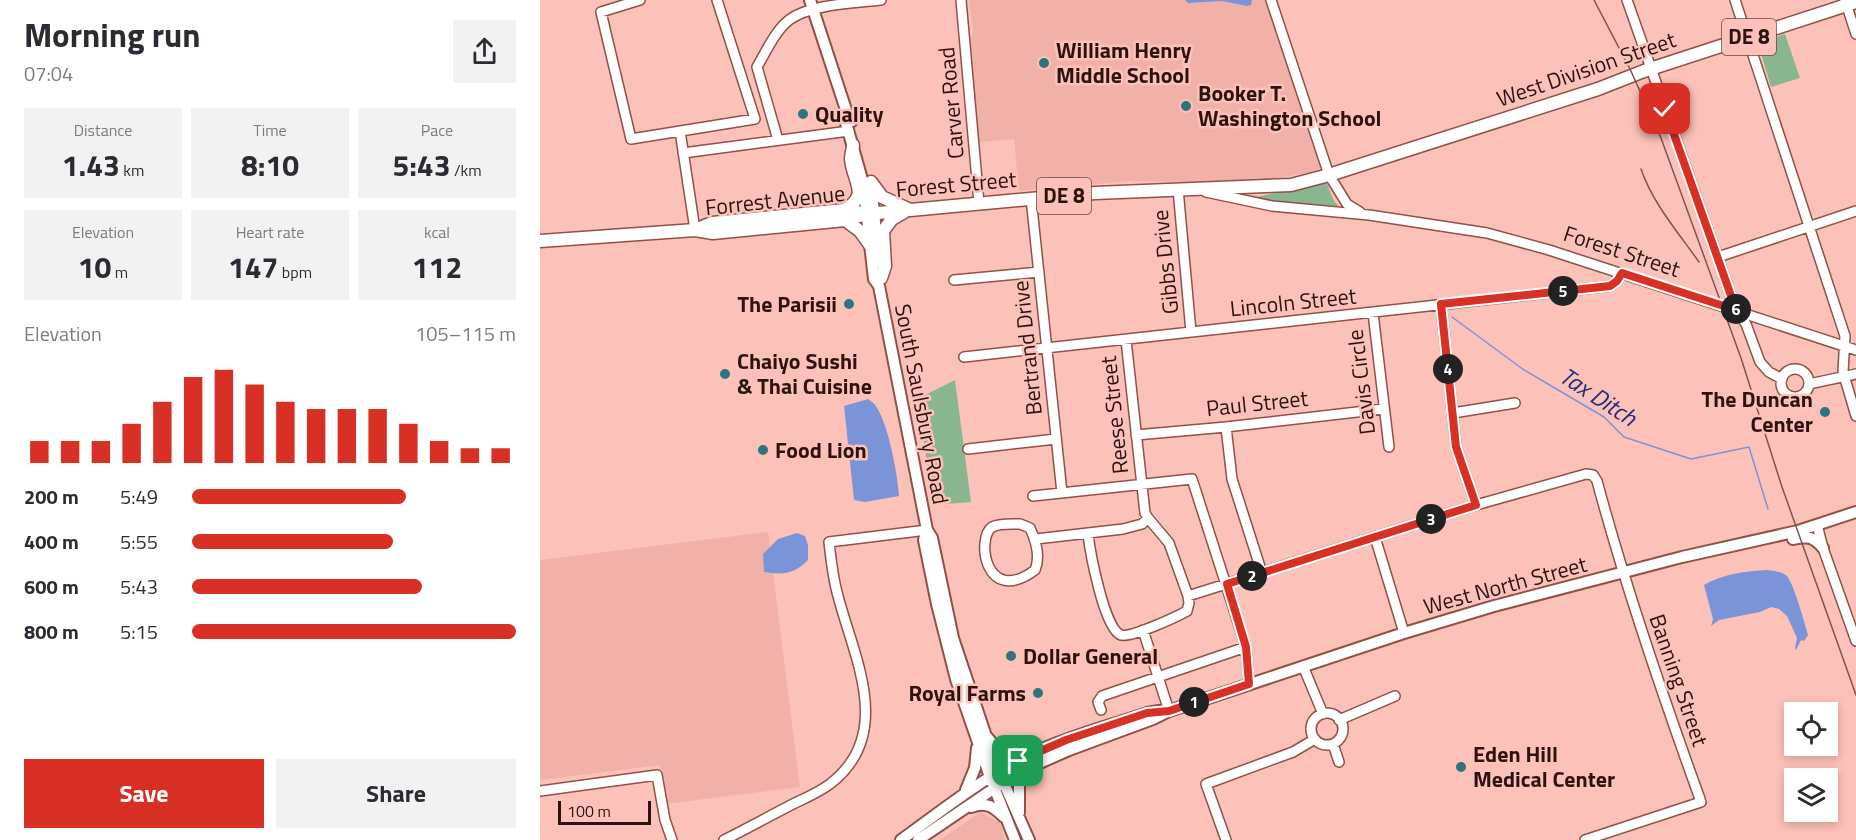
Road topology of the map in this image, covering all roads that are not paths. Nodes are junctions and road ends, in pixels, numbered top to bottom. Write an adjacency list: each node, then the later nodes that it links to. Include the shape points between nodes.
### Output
1 (640, 0): 16 (street, via 601,12 631,139)
2 (717, 0): 14 (street)
3 (881, 0): 9 (street)
4 (961, 0): 26 (street, Carver Road)
5 (1271, 0): 21 (street)
6 (1627, 0): 13 (street)
7 (1736, 0): 11 (street)
8 (1849, 2): 10 (street); 11 (highway, West Division Street / DE 8)
9 (812, 5): 12 (street, via 787,22); 15 (main road)
10 (1856, 34)
11 (1748, 38): 13 (highway, West Division Street / DE 8); 32 (street)
12 (757, 67): 14 (street); 18 (street)
13 (1651, 69): 21 (highway, West Division Street / DE 8); 36 (street)
14 (740, 72): 16 (street, via 755,119)
15 (848, 116): 17 (main road); 22 (main road)
16 (680, 131): 20 (street)
17 (849, 131): 18 (street); 19 (main road)
18 (778, 140): 20 (street)
19 (853, 145): 29 (main road); 30 (highway, via 851,159 859,193)
20 (683, 153): 33 (street)
21 (1329, 175): 24 (highway, Forest Street / DE 8, via 1291,185); 31 (street, Forest Street, via 1347,204)
22 (871, 182): 27 (highway, via 882,197); 29 (main road)
23 (1178, 189): 24 (highway, Forest Street / DE 8); 25 (highway, Forest Street / DE 8); 44 (street, Gibbs Drive)
24 (1192, 189): 31 (street, Forest Street, via 1272,206)
25 (1031, 198): 26 (highway, Forest Street / DE 8); 37 (street, Bertrand Drive)
26 (979, 203): 27 (highway, Forest Street / DE 8)
27 (909, 210): 29 (highway, Forest Street / DE 8); 40 (highway, via 892,219 883,231 885,266)
28 (1856, 211): 32 (street)
29 (871, 213): 30 (highway, Forrest Avenue / DE 8); 35 (main road, South Saulsbury Road); 40 (main road, South Saulsbury Road)
30 (845, 215): 33 (highway, Forrest Avenue / DE 8, via 712,223); 35 (highway)
31 (1369, 215): 38 (street, Forest Street, via 1486,233)
32 (1811, 226): 36 (street); 46 (street, via 1845,336)
33 (695, 230): 34 (highway, Forrest Avenue / DE 8)
34 (540, 241)
35 (870, 245): 40 (main road, South Saulsbury Road, via 874,279)
36 (1718, 257): 42 (street)
37 (1038, 272): 39 (street); 47 (street, Bertrand Drive)
38 (1622, 273): 41 (street, Lincoln Street, via 1610,286); 42 (street, Forest Street)
39 (954, 280)
40 (880, 282): 70 (main road, South Saulsbury Road)
41 (1441, 304): 43 (street, Lincoln Street); 56 (street)
42 (1736, 310): 46 (street, Forest Street); 52 (street, via 1746,324 1760,362)
43 (1373, 313): 44 (street, Lincoln Street); 55 (street, Davis Circle)
44 (1191, 332): 45 (street, Lincoln Street)
45 (1126, 340): 47 (street, Lincoln Street); 59 (street, Reese Street)
46 (1844, 346): 48 (street, Forest Street); 51 (street)
47 (1047, 349): 49 (street, Lincoln Street); 60 (street, Bertrand Drive)
48 (1856, 350)
49 (963, 357)
50 (1856, 374): 51 (street)
51 (1844, 377): 53 (street); 57 (street)
52 (1782, 379): 53 (street, via 1786,372 1796,369 1806,374); 53 (street, via 1784,393 1795,398 1806,393)
53 (1809, 384)
54 (1515, 404): 56 (street)
55 (1383, 409): 58 (street, Paul Street); 61 (street, Davis Circle)
56 (1452, 412): 66 (street, via 1456,447)
57 (1856, 416)
58 (1226, 427): 59 (street, Paul Street); 76 (street, via 1232,479)
59 (1136, 435): 63 (street, Reese Street)
60 (1056, 439): 62 (street); 64 (street, Bertrand Drive)
61 (1389, 447)
62 (968, 449)
63 (1142, 484): 64 (street, Reese Street); 68 (street, Reese Street); 78 (street, Reese Street, via 1192,479)
64 (1062, 493): 65 (street, Reese Street)
65 (1033, 496)
66 (1476, 505): 72 (street); 77 (street, Banning Street, via 1586,474 1593,476)
67 (1856, 512): 69 (main road, West North Street)
68 (1148, 518): 71 (street, via 1131,528); 79 (street, via 1169,543)
69 (1817, 525): 74 (main road, West North Street); 75 (street)
70 (927, 530): 92 (main road, South Saulsbury Road); 105 (street, via 829,542 837,595 865,693 866,722 858,747 830,784)
71 (1088, 534): 73 (street); 80 (street, via 1090,556 1114,630 1120,635)
72 (1375, 537): 76 (street); 81 (street)
73 (1036, 539): 73 (street, via 1030,528 1020,524 993,527 984,540 993,575 998,580 1015,581 1035,570)
74 (1736, 545): 75 (main road, via 1807,536); 77 (main road, West North Street)
75 (1823, 548): 82 (street)
76 (1262, 573): 78 (street)
77 (1622, 573): 81 (main road, West North Street); 111 (street, Banning Street, via 1700,801)
78 (1227, 584): 79 (street); 83 (street, Reese Street)
79 (1188, 596): 80 (street, via 1187,611)
80 (1143, 630): 85 (street)
81 (1404, 633): 84 (main road, West North Street)
82 (1855, 636)
83 (1246, 647): 85 (street); 86 (street, Reese Street)
84 (1303, 666): 86 (main road, West North Street); 90 (street)
85 (1158, 677): 88 (street, via 1102,696 1098,702); 89 (street)
86 (1249, 684): 89 (main road, West North Street)
87 (1395, 696): 91 (street)
88 (1101, 710)
89 (1169, 711): 94 (main road, West North Street, via 1147,713); 97 (main road, West North Street)
90 (1323, 714): 91 (street); 93 (street, via 1312,725)
91 (1339, 720): 95 (street, via 1341,735)
92 (981, 737): 94 (main road, via 1011,754); 98 (main road, South Saulsbury Road); 100 (main road)
93 (1315, 740): 95 (street, via 1323,745); 110 (street, via 1206,784)
94 (1056, 744): 98 (main road, West North Street, via 1031,754)
95 (1333, 744): 96 (street)
96 (1339, 762)
97 (1034, 764): 98 (main road, West North Street); 102 (main road, via 1019,783)
98 (996, 779): 100 (main road, West North Street); 101 (main road, West North Street); 102 (main road); 103 (main road)
99 (540, 791): 104 (street, via 657,776)
100 (965, 793): 106 (main road, West North Street)
101 (957, 813): 103 (main road, via 986,804); 107 (main road, West North Street)
102 (1019, 819): 109 (main road)
103 (1008, 820): 108 (main road)
104 (672, 840)
105 (724, 840)
106 (901, 840)
107 (918, 840)
108 (1016, 840)
109 (1029, 840)
110 (1226, 840)
111 (1585, 840)

